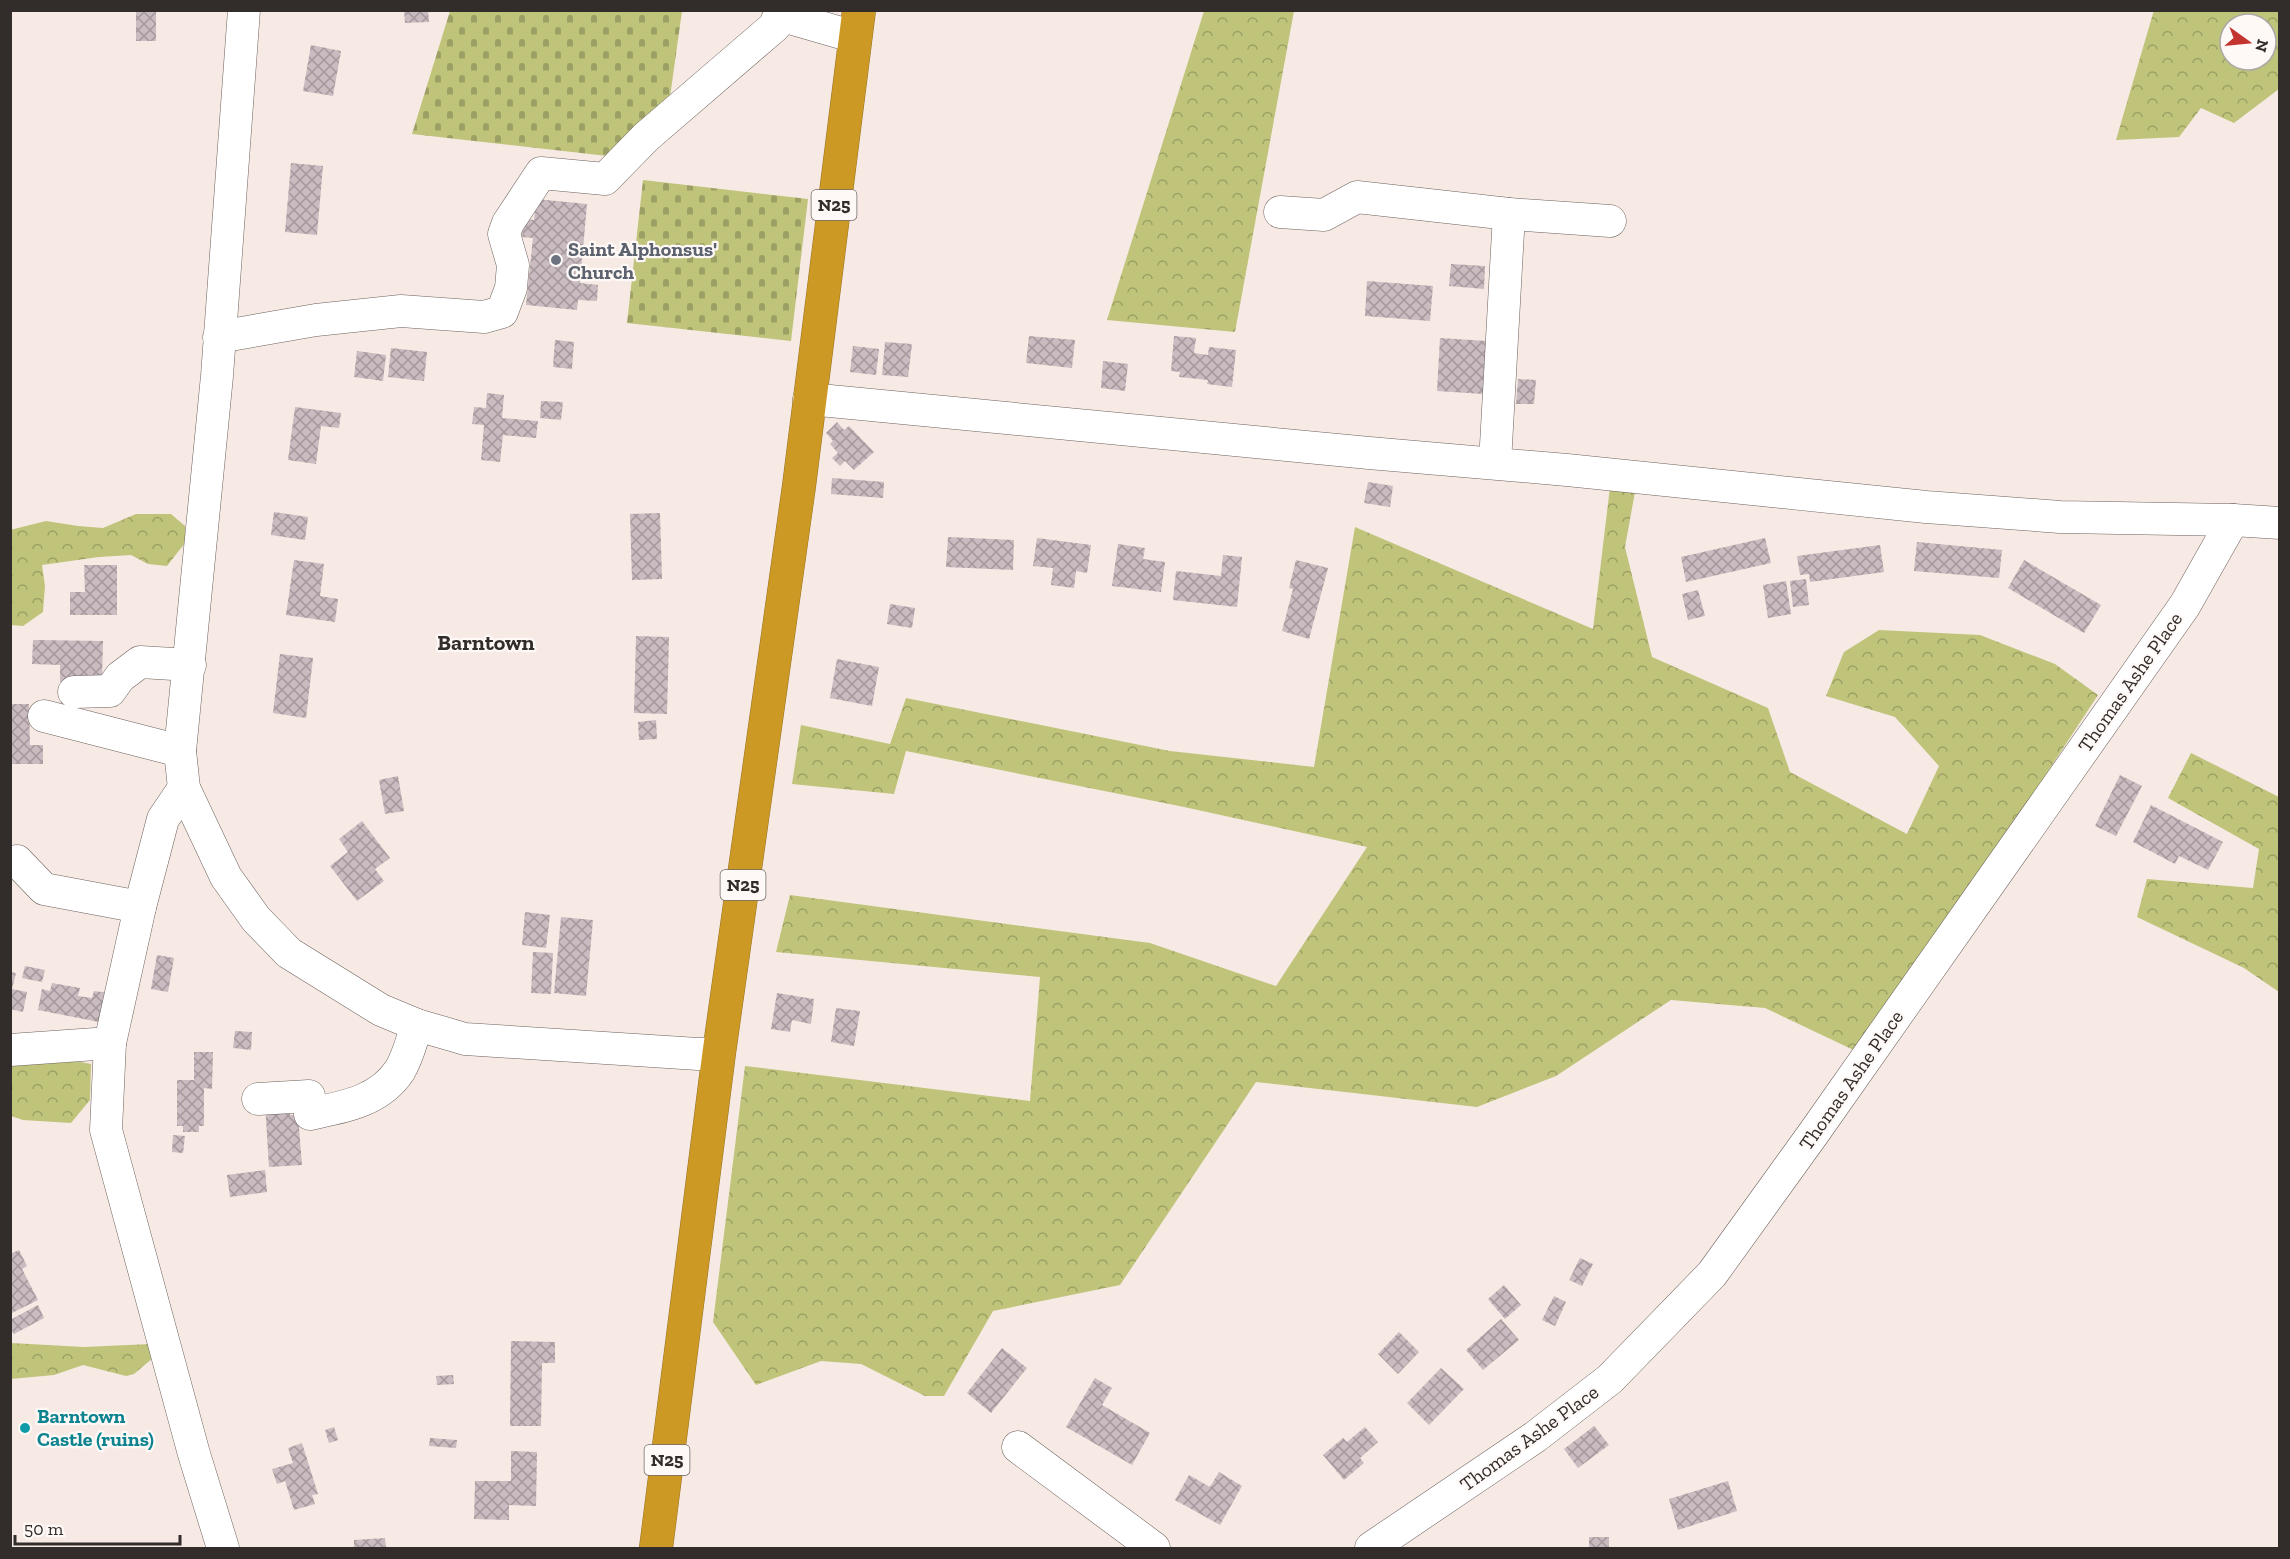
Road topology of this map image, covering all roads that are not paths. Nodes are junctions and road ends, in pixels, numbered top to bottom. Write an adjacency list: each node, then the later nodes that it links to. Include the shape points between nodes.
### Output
1 (244, 10): 7 (street)
2 (776, 13): 3 (street); 7 (street, via 775,27 646,137 606,178 541,173 504,234 513,265 511,288 502,312 484,317 401,311 316,320)
3 (857, 24): 8 (highway, N25)
4 (1280, 212): 5 (street, via 1324,215 1357,197)
5 (1509, 214): 6 (street); 9 (street)
6 (1610, 221)
7 (219, 338): 12 (street)
8 (809, 399): 9 (street); 22 (highway, N25)
9 (1496, 463): 10 (street, via 1926,507 2060,517)
10 (2233, 520): 11 (street); 28 (street, Thomas Ashe Place, via 2185,605 1712,1274 1610,1379 1535,1437)
11 (2280, 523)
12 (190, 665): 13 (street, via 140,662 120,677 110,691); 15 (street)
13 (74, 692)
14 (45, 716): 15 (street)
15 (180, 751): 16 (street)
16 (184, 788): 18 (street, via 163,819); 19 (street, via 226,877 256,919 289,953 381,1010)
17 (17, 861): 18 (street, via 44,889)
18 (140, 907): 20 (street)
19 (417, 1025): 22 (street, via 465,1039); 23 (street, via 401,1068 383,1090 352,1105 310,1114 309,1096)
20 (110, 1043): 21 (street); 25 (street, via 106,1130)
21 (10, 1050)
22 (719, 1053): 26 (highway, N25)
23 (258, 1099)
24 (1018, 1447): 27 (street)
25 (223, 1548)
26 (656, 1548)
27 (1154, 1548)
28 (1371, 1548)

